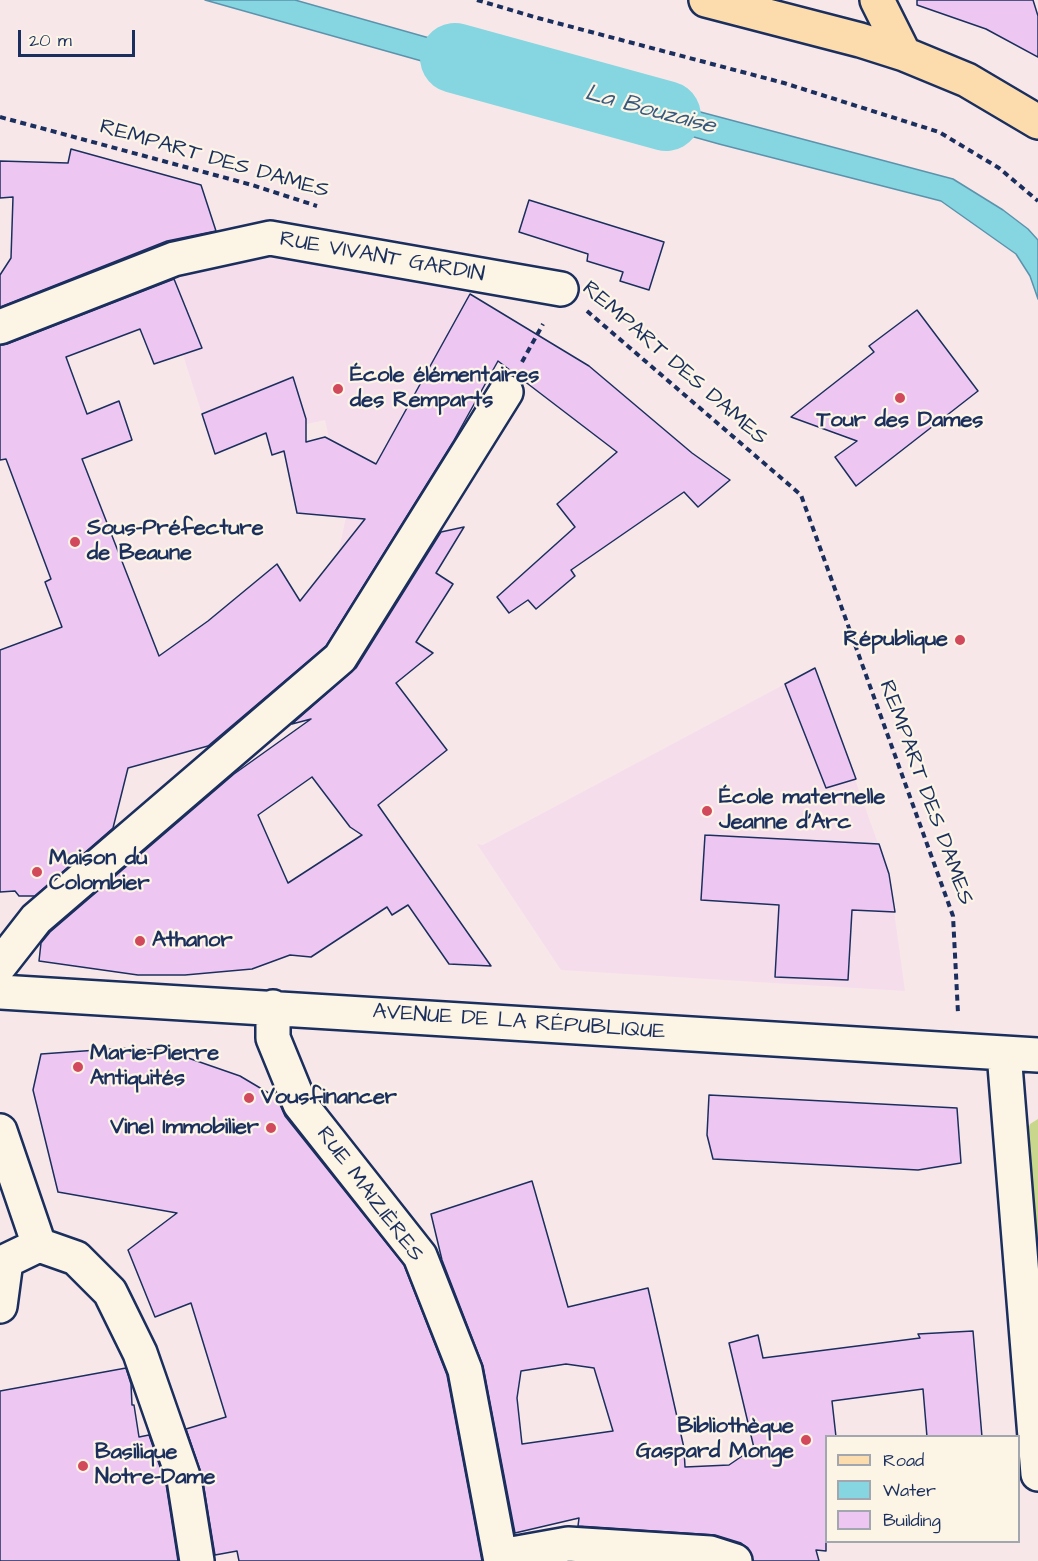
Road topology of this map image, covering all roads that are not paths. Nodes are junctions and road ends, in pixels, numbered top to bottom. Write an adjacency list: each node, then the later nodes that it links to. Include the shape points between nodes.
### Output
1 (706, 0): 3 (main road)
2 (877, 0): 3 (main road)
3 (904, 54): 4 (main road, via 967,80)
4 (1038, 122)
5 (554, 303): 6 (street, RUE VIVANT GARDIN, via 270,238 174,258)
6 (0, 327)
7 (506, 392): 8 (street, via 340,658 36,919)
8 (0, 965)
9 (0, 992): 10 (street, AVENUE DE LA RÉPUBLIQUE)
10 (273, 1007): 11 (street, AVENUE DE LA RÉPUBLIQUE); 19 (street, RUE MAIZIÈRES, via 273,1038 300,1104 420,1256 465,1370)
11 (1004, 1053): 12 (street, AVENUE DE LA RÉPUBLIQUE); 17 (street)
12 (1038, 1055)
13 (0, 1131): 14 (street)
14 (39, 1245): 15 (street); 20 (street, via 76,1258 110,1292 140,1353 184,1479)
15 (3, 1262): 16 (street)
16 (0, 1306)
17 (1038, 1474)
18 (722, 1557): 19 (street, via 568,1544)
19 (501, 1559)
20 (197, 1561)

